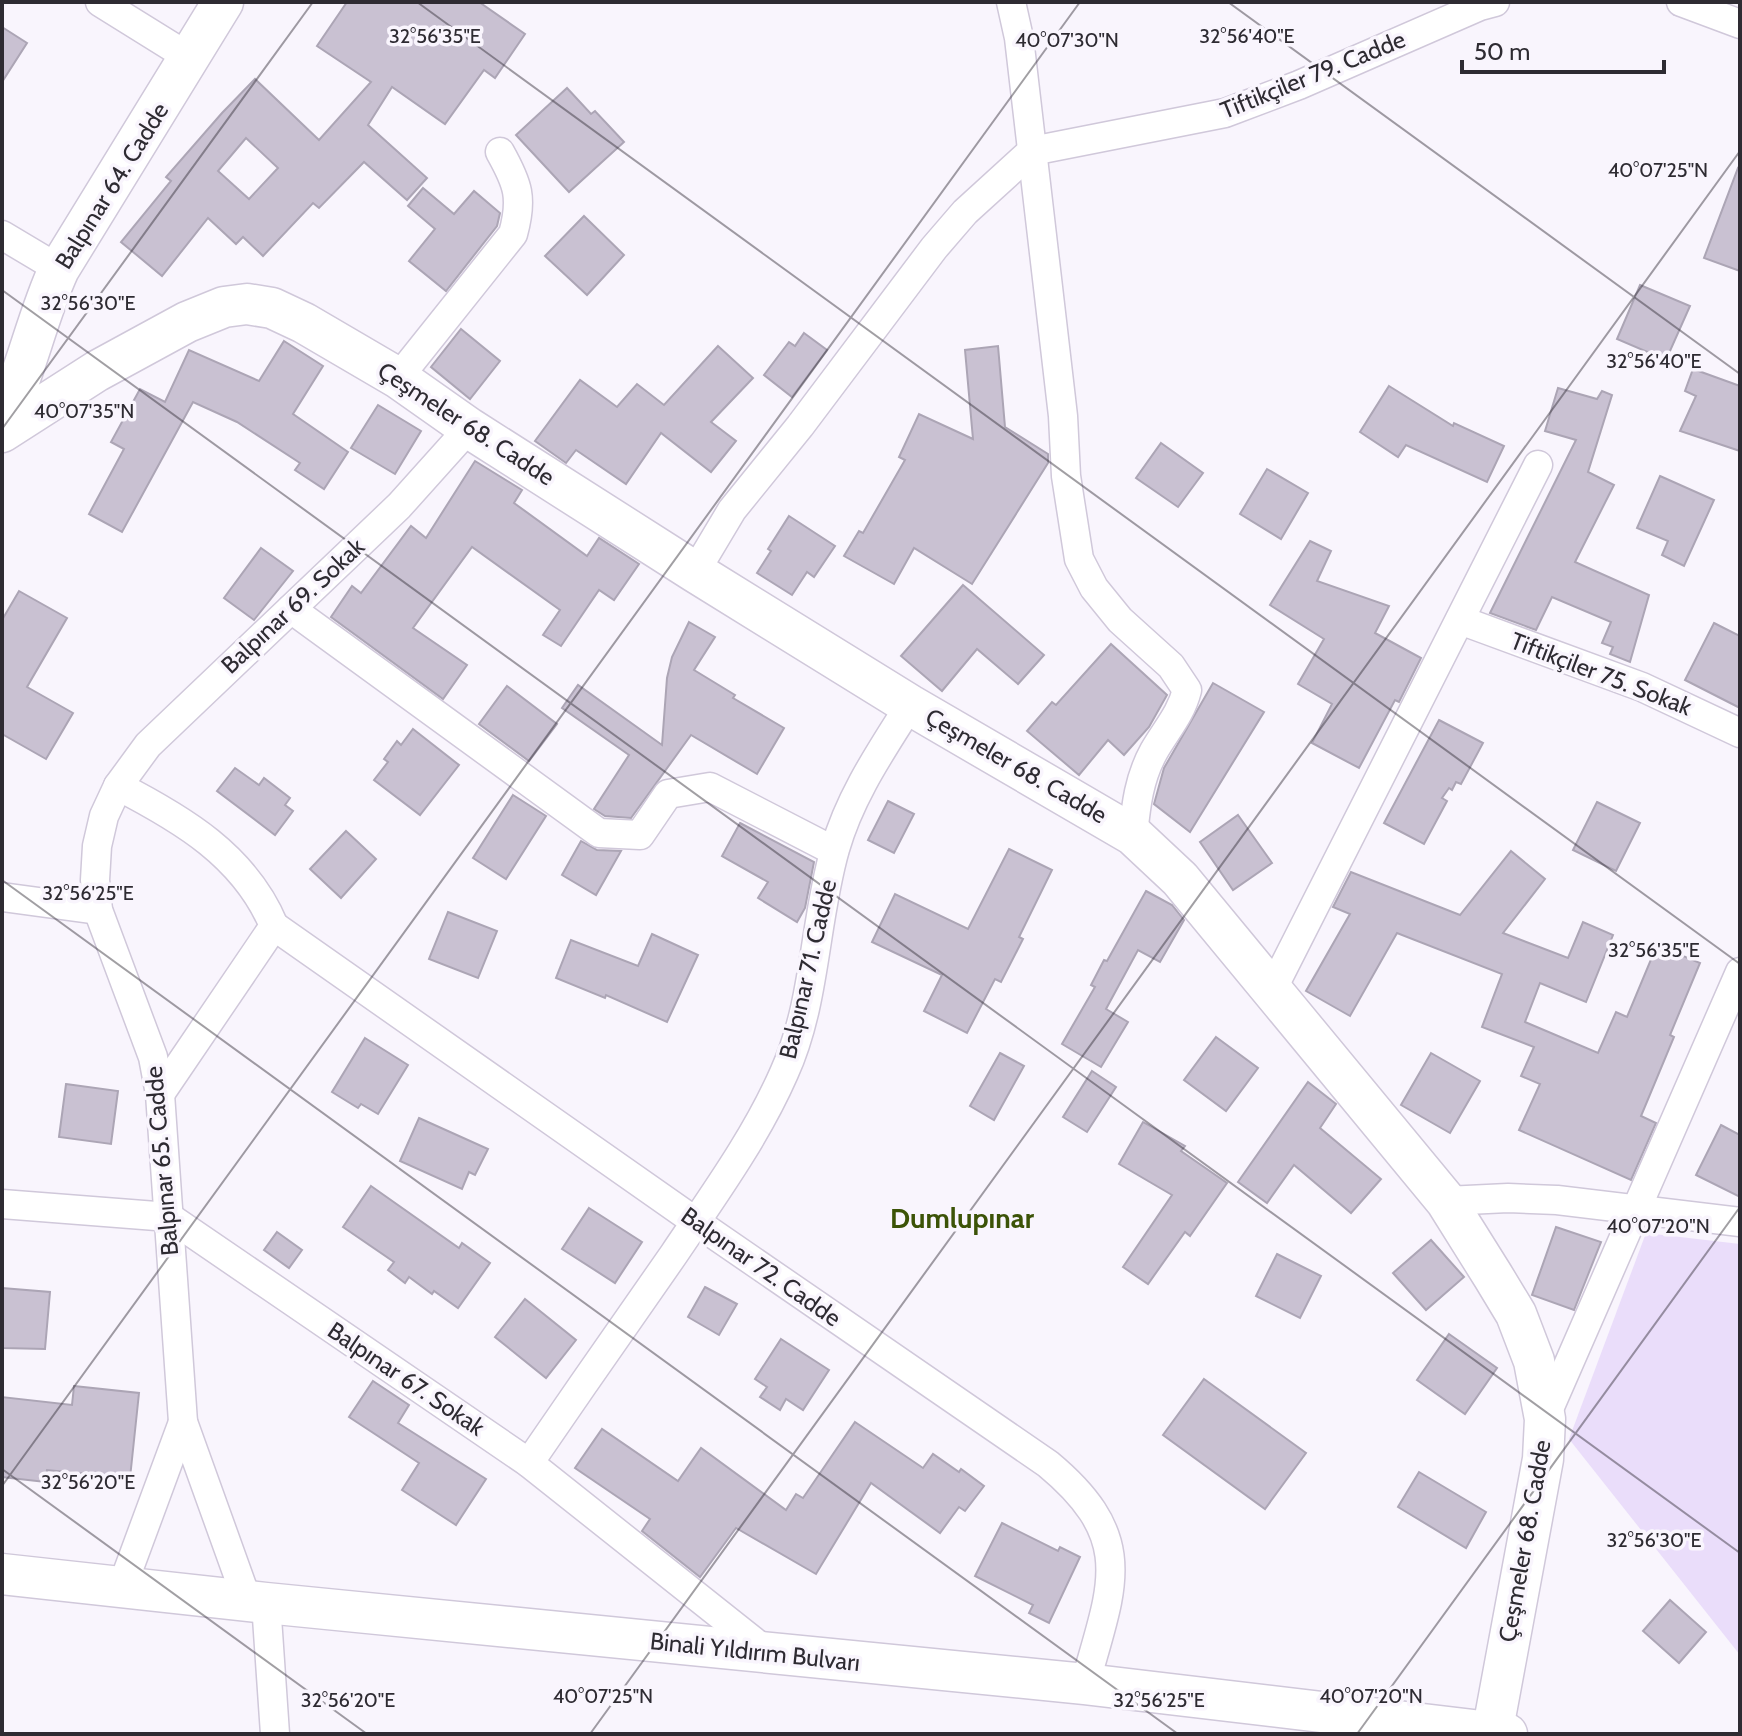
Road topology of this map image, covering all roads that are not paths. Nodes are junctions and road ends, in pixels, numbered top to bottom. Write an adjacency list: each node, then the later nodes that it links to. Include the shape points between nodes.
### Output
1 (100, 2): 7 (street)
2 (223, 2): 7 (street, Balpınar 64. Cadde)
3 (1011, 2): 8 (street)
4 (1495, 2): 8 (street, Tiftikçiler 79. Cadde, via 1225,113)
5 (1681, 2): 6 (street)
6 (1740, 24)
7 (190, 58): 11 (street, Balpınar 64. Cadde)
8 (1032, 151): 17 (street, via 934,248 732,510); 23 (street, via 1079,559 1120,620 1171,666 1187,690 1182,708 1144,771)
9 (500, 152): 12 (street, via 519,197 513,234)
10 (2, 235): 11 (street)
11 (59, 269): 13 (street, Balpınar 64. Cadde)
12 (398, 378): 14 (street, Çeşmeler 68. Cadde); 15 (street, Çeşmeler 68. Cadde, via 272,308 224,307 97,371)
13 (2, 423)
14 (469, 428): 17 (street, Çeşmeler 68. Cadde); 18 (street, Balpınar 69. Sokak, via 399,506)
15 (2, 432)
16 (1538, 465): 19 (street)
17 (695, 572): 20 (street, Çeşmeler 68. Cadde)
18 (291, 609): 22 (street, Balpınar 69. Sokak, via 148,745); 24 (street, via 599,833 640,835 668,794 710,787)
19 (1460, 620): 21 (street, Tiftikçiler 75. Sokak, via 1642,687); 29 (street)
20 (910, 705): 23 (street, Çeşmeler 68. Cadde); 24 (street, Balpınar 71. Cadde, via 858,788)
21 (1740, 733)
22 (118, 786): 26 (street, Balpınar 69. Sokak, via 97,846); 27 (street, via 188,825 218,849 253,886)
23 (1133, 835): 29 (street, Çeşmeler 68. Cadde, via 1180,879)
24 (834, 851): 35 (street, Balpınar 71. Cadde, via 797,1040 753,1134)
25 (2, 897): 26 (street)
26 (98, 910): 30 (street, Balpınar 65. Cadde, via 153,1057)
27 (274, 926): 30 (street); 35 (street, Balpınar 72. Cadde)
28 (1740, 972): 33 (street)
29 (1272, 990): 31 (street, Çeşmeler 68. Cadde)
30 (160, 1094): 34 (street, Balpınar 65. Cadde)
31 (1446, 1201): 33 (street, via 1557,1200); 37 (street, Çeşmeler 68. Cadde, via 1516,1314 1534,1361)
32 (2, 1204): 34 (street, Balpınar 67. Sokak)
33 (1636, 1210): 36 (street); 37 (street)
34 (169, 1217): 38 (street, Balpınar 65. Cadde); 39 (street, Balpınar 67. Sokak)
35 (696, 1222): 39 (street, Balpınar 71. Cadde); 44 (street, Balpınar 72. Cadde, via 1073,1484 1103,1526 1112,1576)
36 (1740, 1222)
37 (1545, 1419): 45 (street, Çeşmeler 68. Cadde, via 1543,1459)
38 (183, 1422): 41 (street, Balpınar 65. Cadde); 42 (street, Balpınar 65. Cadde)
39 (529, 1463): 43 (street, Balpınar 67. Sokak)
40 (2, 1574): 41 (street, Binali Yıldırım Bulvarı)
41 (122, 1587): 42 (street, Binali Yıldırım Bulvarı)
42 (256, 1602): 43 (street, Binali Yıldırım Bulvarı); 46 (street, Balpınar 65. Cadde)
43 (769, 1654): 44 (street, Binali Yıldırım Bulvarı)
44 (1085, 1684): 45 (street, Binali Yıldırım Bulvarı)
45 (1497, 1733)
46 (275, 1734)

